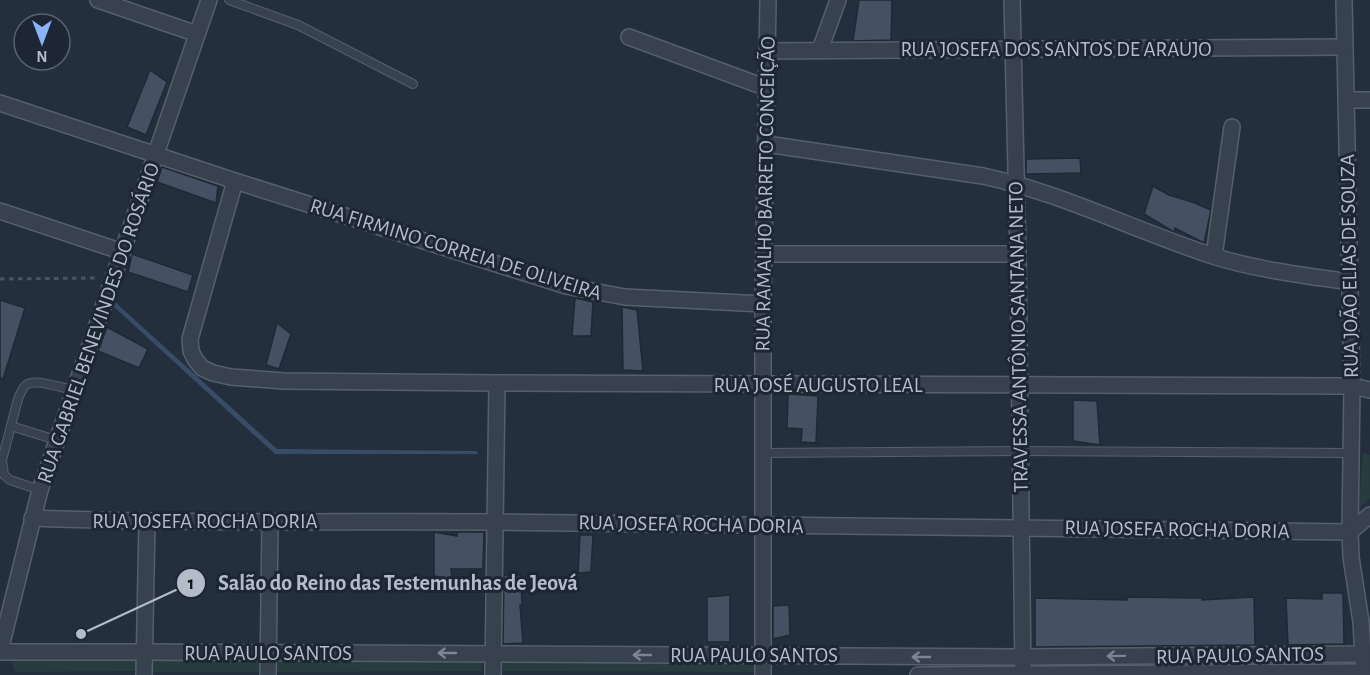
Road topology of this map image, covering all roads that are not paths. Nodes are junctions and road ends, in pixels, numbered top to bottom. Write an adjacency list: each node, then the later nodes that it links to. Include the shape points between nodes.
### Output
1 (98, 0): 8 (street)
2 (209, 0): 8 (street, RUA GABRIEL BENEVINDES DO ROSÁRIO)
3 (229, 0): 14 (lane, via 298,25)
4 (768, 0): 13 (street, RUA RAMALHO BARRETO CONCEIÇÃO)
5 (838, 0): 11 (street)
6 (1012, 0): 12 (street, TRAVESSA ANTÔNIO SANTANA NETO)
7 (1344, 0): 10 (street, RUA JOÃO ELIAS DE SOUZA)
8 (197, 34): 21 (street, RUA GABRIEL BENEVINDES DO ROSÁRIO)
9 (629, 37): 15 (street)
10 (1344, 47): 12 (street, RUA JOSEFA DOS SANTOS DE ARAUJO); 16 (street, RUA JOÃO ELIAS DE SOUZA)
11 (820, 50): 12 (street, RUA JOSEFA DOS SANTOS DE ARAUJO); 13 (street, RUA JOSEFA DOS SANTOS DE ARAUJO)
12 (1013, 50): 23 (street, TRAVESSA ANTÔNIO SANTANA NETO)
13 (768, 51): 15 (street, RUA RAMALHO BARRETO CONCEIÇÃO)
14 (413, 84)
15 (767, 88): 20 (street, RUA RAMALHO BARRETO CONCEIÇÃO)
16 (1346, 100): 17 (street); 29 (street, RUA JOÃO ELIAS DE SOUZA)
17 (1370, 100)
18 (0, 103): 21 (street, RUA FIRMINO CORREIA DE OLIVEIRA)
19 (1232, 127): 28 (street)
20 (766, 144): 23 (street); 26 (street, RUA RAMALHO BARRETO CONCEIÇÃO)
21 (156, 156): 22 (street, RUA FIRMINO CORREIA DE OLIVEIRA); 25 (street, RUA GABRIEL BENEVINDES DO ROSÁRIO)
22 (235, 181): 30 (street, RUA FIRMINO CORREIA DE OLIVEIRA, via 566,286 625,297); 31 (street, RUA JOSÉ AUGUSTO LEAL, via 190,339 191,351 202,368 231,378 284,381)
23 (1016, 183): 27 (street, TRAVESSA ANTÔNIO SANTANA NETO); 28 (street)
24 (0, 211): 25 (street)
25 (123, 252): 35 (street, RUA GABRIEL BENEVINDES DO ROSÁRIO)
26 (764, 254): 27 (street); 30 (street, RUA RAMALHO BARRETO CONCEIÇÃO)
27 (1018, 254): 33 (street, TRAVESSA ANTÔNIO SANTANA NETO)
28 (1214, 256): 29 (street, via 1260,268)
29 (1349, 282): 34 (street, RUA JOÃO ELIAS DE SOUZA)
30 (763, 304): 32 (street, RUA RAMALHO BARRETO CONCEIÇÃO)
31 (497, 384): 32 (street, RUA JOSÉ AUGUSTO LEAL); 47 (street)
32 (763, 384): 33 (street, RUA JOSÉ AUGUSTO LEAL); 40 (street, RUA RAMALHO BARRETO CONCEIÇÃO)
33 (1018, 386): 34 (street, RUA JOSÉ AUGUSTO LEAL); 39 (street, TRAVESSA ANTÔNIO SANTANA NETO)
34 (1352, 386): 36 (street, RUA JOSÉ AUGUSTO LEAL); 41 (street, RUA JOÃO ELIAS DE SOUZA)
35 (73, 390): 37 (lane, via 38,382 23,386); 38 (street, RUA GABRIEL BENEVINDES DO ROSÁRIO)
36 (1370, 390)
37 (11, 426): 38 (lane); 42 (lane, via 2,460 4,475)
38 (56, 440): 42 (street, RUA GABRIEL BENEVINDES DO ROSÁRIO)
39 (1019, 451): 40 (lane); 41 (lane); 49 (street, TRAVESSA ANTÔNIO SANTANA NETO)
40 (763, 453): 48 (street, RUA RAMALHO BARRETO CONCEIÇÃO)
41 (1351, 453): 50 (street, RUA JOÃO ELIAS DE SOUZA)
42 (39, 490): 44 (street, RUA GABRIEL BENEVINDES DO ROSÁRIO)
43 (1370, 515): 50 (street)
44 (32, 518): 45 (street, RUA JOSEFA ROCHA DORIA); 51 (street, RUA GABRIEL BENEVINDES DO ROSÁRIO)
45 (147, 522): 46 (street, RUA JOSEFA ROCHA DORIA); 52 (street)
46 (270, 522): 47 (street, RUA JOSEFA ROCHA DORIA); 53 (street)
47 (494, 522): 48 (street, RUA JOSEFA ROCHA DORIA); 54 (street)
48 (763, 525): 49 (street, RUA JOSEFA ROCHA DORIA); 56 (street, RUA RAMALHO BARRETO CONCEIÇÃO)
49 (1020, 526): 50 (street, RUA JOSEFA ROCHA DORIA); 57 (street, TRAVESSA ANTÔNIO SANTANA NETO)
50 (1350, 532): 55 (street, RUA JOÃO ELIAS DE SOUZA)
51 (0, 652): 52 (street, RUA PAULO SANTOS)
52 (145, 652): 53 (street, RUA PAULO SANTOS); 60 (street)
53 (268, 653): 54 (street, RUA PAULO SANTOS, one-way to 53); 61 (street)
54 (493, 654): 56 (street, RUA PAULO SANTOS, one-way to 54); 62 (street)
55 (1364, 654): 57 (street, RUA PAULO SANTOS, one-way to 57); 59 (street, RUA JOÃO ELIAS DE SOUZA)
56 (763, 656): 57 (street, RUA PAULO SANTOS, one-way to 56); 63 (street, RUA RAMALHO BARRETO CONCEIÇÃO)
57 (1022, 657): 58 (street, TRAVESSA ANTÔNIO SANTANA NETO)
58 (1023, 674): 59 (street, RUA PAULO SANTOS); 64 (street, RUA PAULO SANTOS)
59 (1364, 674)
60 (144, 675)
61 (268, 675)
62 (493, 675)
63 (763, 675)
64 (918, 675)

